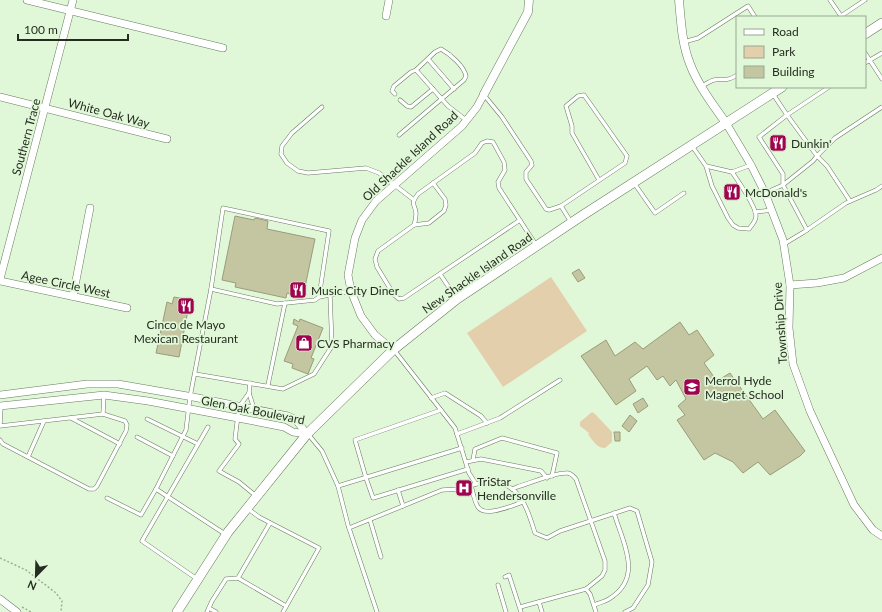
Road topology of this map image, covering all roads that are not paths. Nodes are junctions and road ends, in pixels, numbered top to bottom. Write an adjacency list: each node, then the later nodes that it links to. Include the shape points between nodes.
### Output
1 (27, 0): 8 (street)
2 (73, 0): 8 (street, Southern Trace)
3 (389, 0): 9 (street)
4 (529, 0): 30 (street, Old Shackle Island Road, via 528,12)
5 (679, 0): 14 (street)
6 (830, 0): 11 (lane)
7 (865, 0): 11 (lane)
8 (71, 11): 15 (street); 36 (street, Southern Trace)
9 (386, 16)
10 (754, 16): 14 (lane, via 748,6 698,38)
11 (841, 16)
12 (882, 22): 13 (main road)
13 (866, 33)
14 (683, 43): 24 (street, via 690,65)
15 (224, 48)
16 (882, 53): 19 (lane)
17 (866, 54): 19 (lane)
18 (428, 59): 21 (lane); 28 (lane); 28 (lane, via 441,49 465,71 464,80)
19 (870, 60): 20 (lane); 23 (lane)
20 (866, 62)
21 (416, 70): 27 (lane); 29 (lane, via 394,86 392,91)
22 (736, 76): 24 (lane, via 730,80 720,79)
23 (882, 79)
24 (702, 86): 40 (street)
25 (781, 88): 31 (main road, New Shackle Island Road)
26 (828, 88): 38 (lane)
27 (433, 89): 33 (lane, via 411,107); 34 (lane)
28 (454, 89): 34 (lane)
29 (395, 94)
30 (484, 94): 39 (street, Old Shackle Island Road); 58 (lane, via 531,161 526,179 546,209)
31 (772, 94): 38 (lane); 40 (main road, New Shackle Island Road)
32 (0, 97): 36 (street, White Oak Way)
33 (400, 100)
34 (442, 100): 39 (lane); 41 (lane)
35 (882, 107): 44 (lane, via 835,138)
36 (45, 108): 42 (street, White Oak Way); 70 (street, Southern Trace)
37 (322, 108): 51 (lane, via 292,133 282,146 281,154 287,163 298,171 308,173 366,168 380,173)
38 (787, 115): 44 (lane); 52 (lane, via 759,137 782,174)
39 (466, 120): 51 (street, Old Shackle Island Road)
40 (726, 123): 43 (main road, New Shackle Island Road); 45 (street, Township Drive)
41 (399, 135)
42 (167, 139)
43 (692, 145): 46 (lane); 50 (main road, New Shackle Island Road)
44 (817, 156): 52 (lane); 57 (lane, via 828,166)
45 (751, 165): 47 (lane); 55 (street, Township Drive)
46 (706, 166): 47 (lane); 61 (lane, via 712,186 733,225 749,229 754,224)
47 (732, 172): 61 (lane)
48 (599, 180): 48 (lane, via 625,163 627,156 586,97 581,94 568,103 566,109 572,133); 58 (lane)
49 (433, 183): 56 (lane); 62 (lane, via 474,153 482,143 493,142 504,162 505,170 498,182 499,188); 64 (lane, via 444,198 444,211 429,223)
50 (634, 183): 54 (lane, via 655,213); 63 (main road, New Shackle Island Road)
51 (394, 185): 56 (lane); 73 (street, Old Shackle Island Road, via 371,207 354,238 348,275)
52 (783, 185): 55 (lane); 65 (lane)
53 (882, 186): 57 (lane)
54 (684, 193)
55 (765, 193): 60 (street, Township Drive)
56 (414, 200): 64 (lane, via 417,213)
57 (850, 201): 65 (lane)
58 (561, 206): 63 (lane)
59 (90, 208): 75 (street)
60 (772, 210): 61 (lane); 66 (street, Township Drive)
61 (755, 212)
62 (520, 220): 67 (lane); 69 (lane)
63 (572, 223): 67 (main road, New Shackle Island Road)
64 (414, 225): 69 (lane, via 378,251 375,259 377,268 398,299 404,298)
65 (807, 230): 66 (lane)
66 (784, 244): 71 (street, Township Drive)
67 (537, 246): 77 (main road, New Shackle Island Road)
68 (882, 258): 71 (street, via 844,278)
69 (440, 274): 77 (lane)
70 (0, 280): 75 (street, Agee Circle West)
71 (790, 286): 137 (street, Township Drive, via 789,328 793,364 810,411 854,505 873,530)
72 (211, 289): 76 (lane, via 223,208 329,231); 78 (lane, via 277,304); 81 (lane)
73 (351, 291): 74 (lane); 80 (street, Old Shackle Island Road, via 361,316 375,335)
74 (330, 295): 76 (lane); 84 (lane, via 332,346 314,374 283,389)
75 (73, 296): 79 (street, Agee Circle West)
76 (319, 297): 78 (lane, via 315,300)
77 (457, 299): 80 (main road, New Shackle Island Road)
78 (285, 303): 84 (lane)
79 (127, 308)
80 (393, 350): 89 (lane); 103 (main road, New Shackle Island Road)
81 (195, 374): 83 (lane); 88 (lane)
82 (560, 380): 100 (lane, via 500,418)
83 (250, 383): 84 (lane); 85 (lane)
84 (268, 385)
85 (249, 393): 91 (lane); 93 (lane)
86 (104, 395): 90 (street, Glen Oak Boulevard); 92 (street, Glen Oak Boulevard); 95 (lane)
87 (0, 396): 88 (street, Glen Oak Boulevard, via 87,384 132,386)
88 (190, 397): 91 (street, Glen Oak Boulevard); 92 (lane)
89 (431, 398): 94 (lane); 100 (lane, via 445,394 481,416)
90 (0, 404): 101 (lane)
91 (239, 407): 93 (street, Glen Oak Boulevard); 97 (lane)
92 (190, 409): 97 (street, Glen Oak Boulevard); 106 (lane)
93 (254, 410): 103 (street, Glen Oak Boulevard, via 288,416 296,420)
94 (441, 410): 104 (lane); 117 (lane, via 355,440)
95 (103, 414): 96 (lane); 108 (lane, via 127,424)
96 (71, 418): 99 (lane); 108 (lane)
97 (238, 418): 103 (street, Glen Oak Boulevard); 125 (lane, via 235,439 239,444 219,471 239,482)
98 (147, 419): 106 (lane)
99 (44, 421): 101 (lane); 112 (lane)
100 (487, 423): 104 (lane)
101 (0, 426)
102 (208, 427): 109 (lane)
103 (307, 434): 121 (lane, via 322,451); 125 (main road, New Shackle Island Road)
104 (457, 434): 110 (lane)
105 (136, 437): 111 (lane)
106 (183, 437): 109 (lane); 111 (lane)
107 (0, 440): 112 (lane)
108 (120, 444): 112 (lane, via 94,489 89,489)
109 (198, 444): 126 (lane)
110 (462, 448): 114 (lane); 117 (lane)
111 (173, 456): 122 (lane)
112 (28, 457)
113 (473, 460): 114 (lane); 116 (lane, via 475,449 502,438 557,453); 118 (lane, via 481,459 541,471)
114 (466, 462): 115 (lane)
115 (468, 469): 119 (lane); 123 (lane)
116 (552, 476): 118 (lane); 133 (lane, via 567,472 572,474)
117 (366, 478): 121 (lane); 123 (lane, via 373,498)
118 (547, 478): 124 (lane)
119 (476, 484): 120 (lane); 124 (lane, via 494,481 509,486)
120 (471, 485): 128 (lane, via 477,506 486,512); 129 (lane, via 442,490)
121 (338, 486): 135 (lane)
122 (156, 489): 126 (lane); 127 (lane, via 141,515)
123 (398, 490): 129 (lane)
124 (512, 490): 128 (lane)
125 (256, 496): 130 (main road, New Shackle Island Road)
126 (168, 497): 136 (lane); 141 (lane, via 142,541)
127 (107, 498)
128 (523, 502): 133 (lane, via 535,533 547,538)
129 (404, 506): 132 (lane)
130 (247, 508): 134 (lane); 136 (main road, New Shackle Island Road)
131 (614, 513): 133 (lane); 146 (lane, via 629,559 629,572 622,588 608,599); 159 (lane, via 630,508 637,511 652,562 648,585 634,608)
132 (370, 520): 135 (lane); 138 (lane)
133 (590, 521): 143 (lane, via 605,561 605,570 602,576)
134 (270, 523): 140 (lane); 147 (lane, via 319,548)
135 (349, 528): 154 (lane)
136 (226, 535): 141 (main road, New Shackle Island Road)
137 (882, 536)
138 (381, 557)
139 (505, 577): 149 (lane, via 509,575)
140 (238, 578): 147 (lane); 148 (lane, via 226,579)
141 (198, 579): 150 (main road, New Shackle Island Road)
142 (498, 585): 155 (lane)
143 (586, 589): 145 (lane); 146 (lane)
144 (0, 599): 151 (street)
145 (539, 602): 149 (lane); 157 (lane)
146 (594, 605): 158 (lane)
147 (286, 606): 153 (lane)
148 (208, 610): 152 (lane)
149 (520, 610): 156 (lane)
150 (178, 611)
151 (17, 612)
152 (216, 612)
153 (283, 612)
154 (377, 612)
155 (506, 612)
156 (515, 612)
157 (542, 612)
158 (596, 612)
159 (625, 612)

